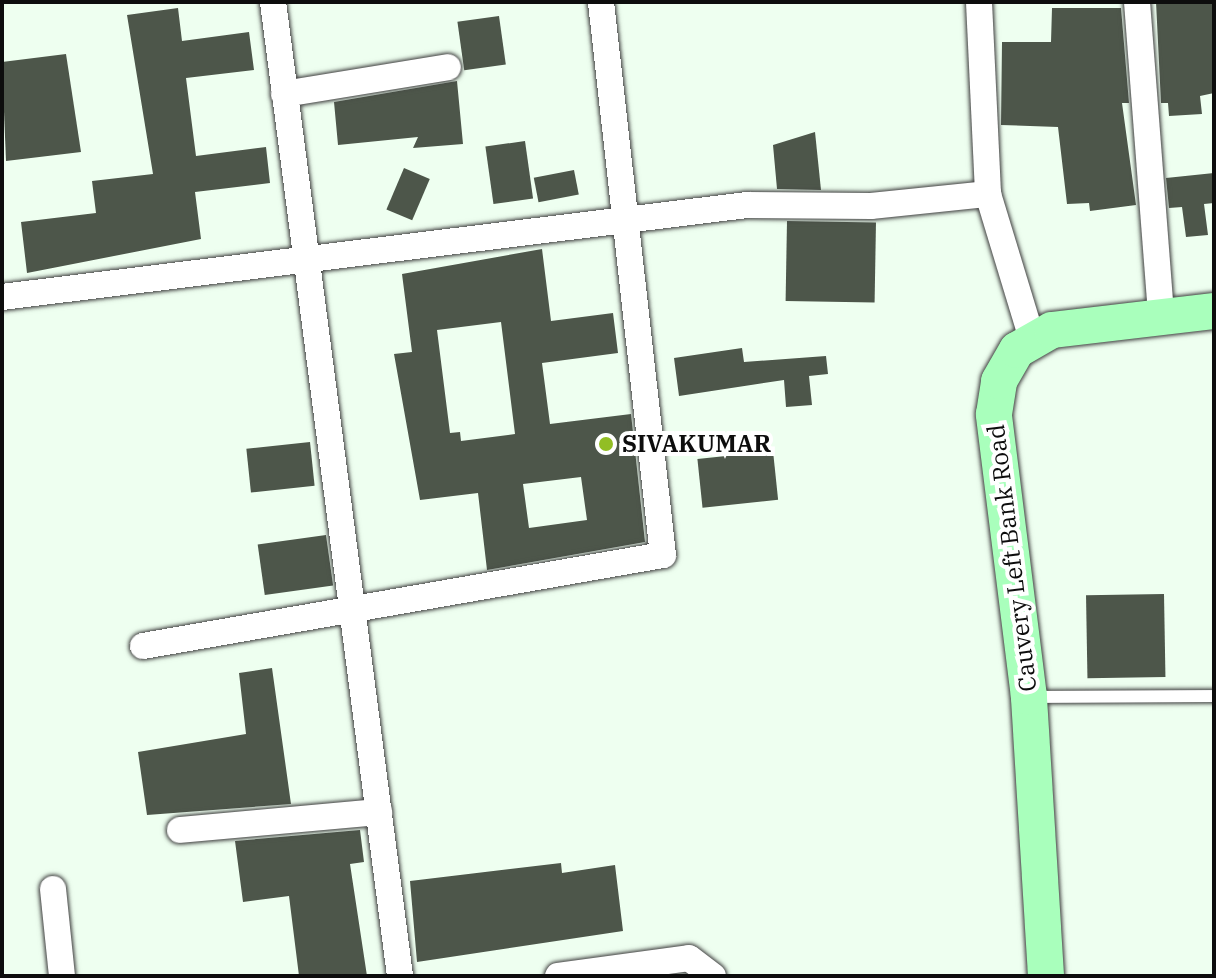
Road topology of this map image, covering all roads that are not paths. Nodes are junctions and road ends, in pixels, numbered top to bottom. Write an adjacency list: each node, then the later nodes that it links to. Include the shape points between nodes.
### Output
1 (273, 2): 6 (street)
2 (601, 2): 8 (street)
3 (979, 2): 7 (street)
4 (1137, 2): 12 (street)
5 (448, 67): 6 (street)
6 (284, 94): 9 (street)
7 (988, 194): 8 (street); 13 (street)
8 (623, 219): 9 (street); 14 (street, via 663,555)
9 (306, 264): 10 (street); 14 (street)
10 (2, 297)
11 (1214, 311): 12 (main road, Cauvery Left Bank Road)
12 (1161, 316): 13 (main road, Cauvery Left Bank Road, via 1061,327)
13 (1032, 339): 17 (main road, Cauvery Left Bank Road, via 1002,372 994,414)
14 (351, 606): 15 (street); 18 (street)
15 (143, 646)
16 (1214, 696): 17 (lane)
17 (1029, 697): 25 (main road, Cauvery Left Bank Road)
18 (379, 812): 19 (street); 22 (street)
19 (180, 830)
20 (53, 889): 21 (street)
21 (62, 976)
22 (400, 976)
23 (558, 976): 24 (street, via 689,958)
24 (713, 976)
25 (1046, 976)

